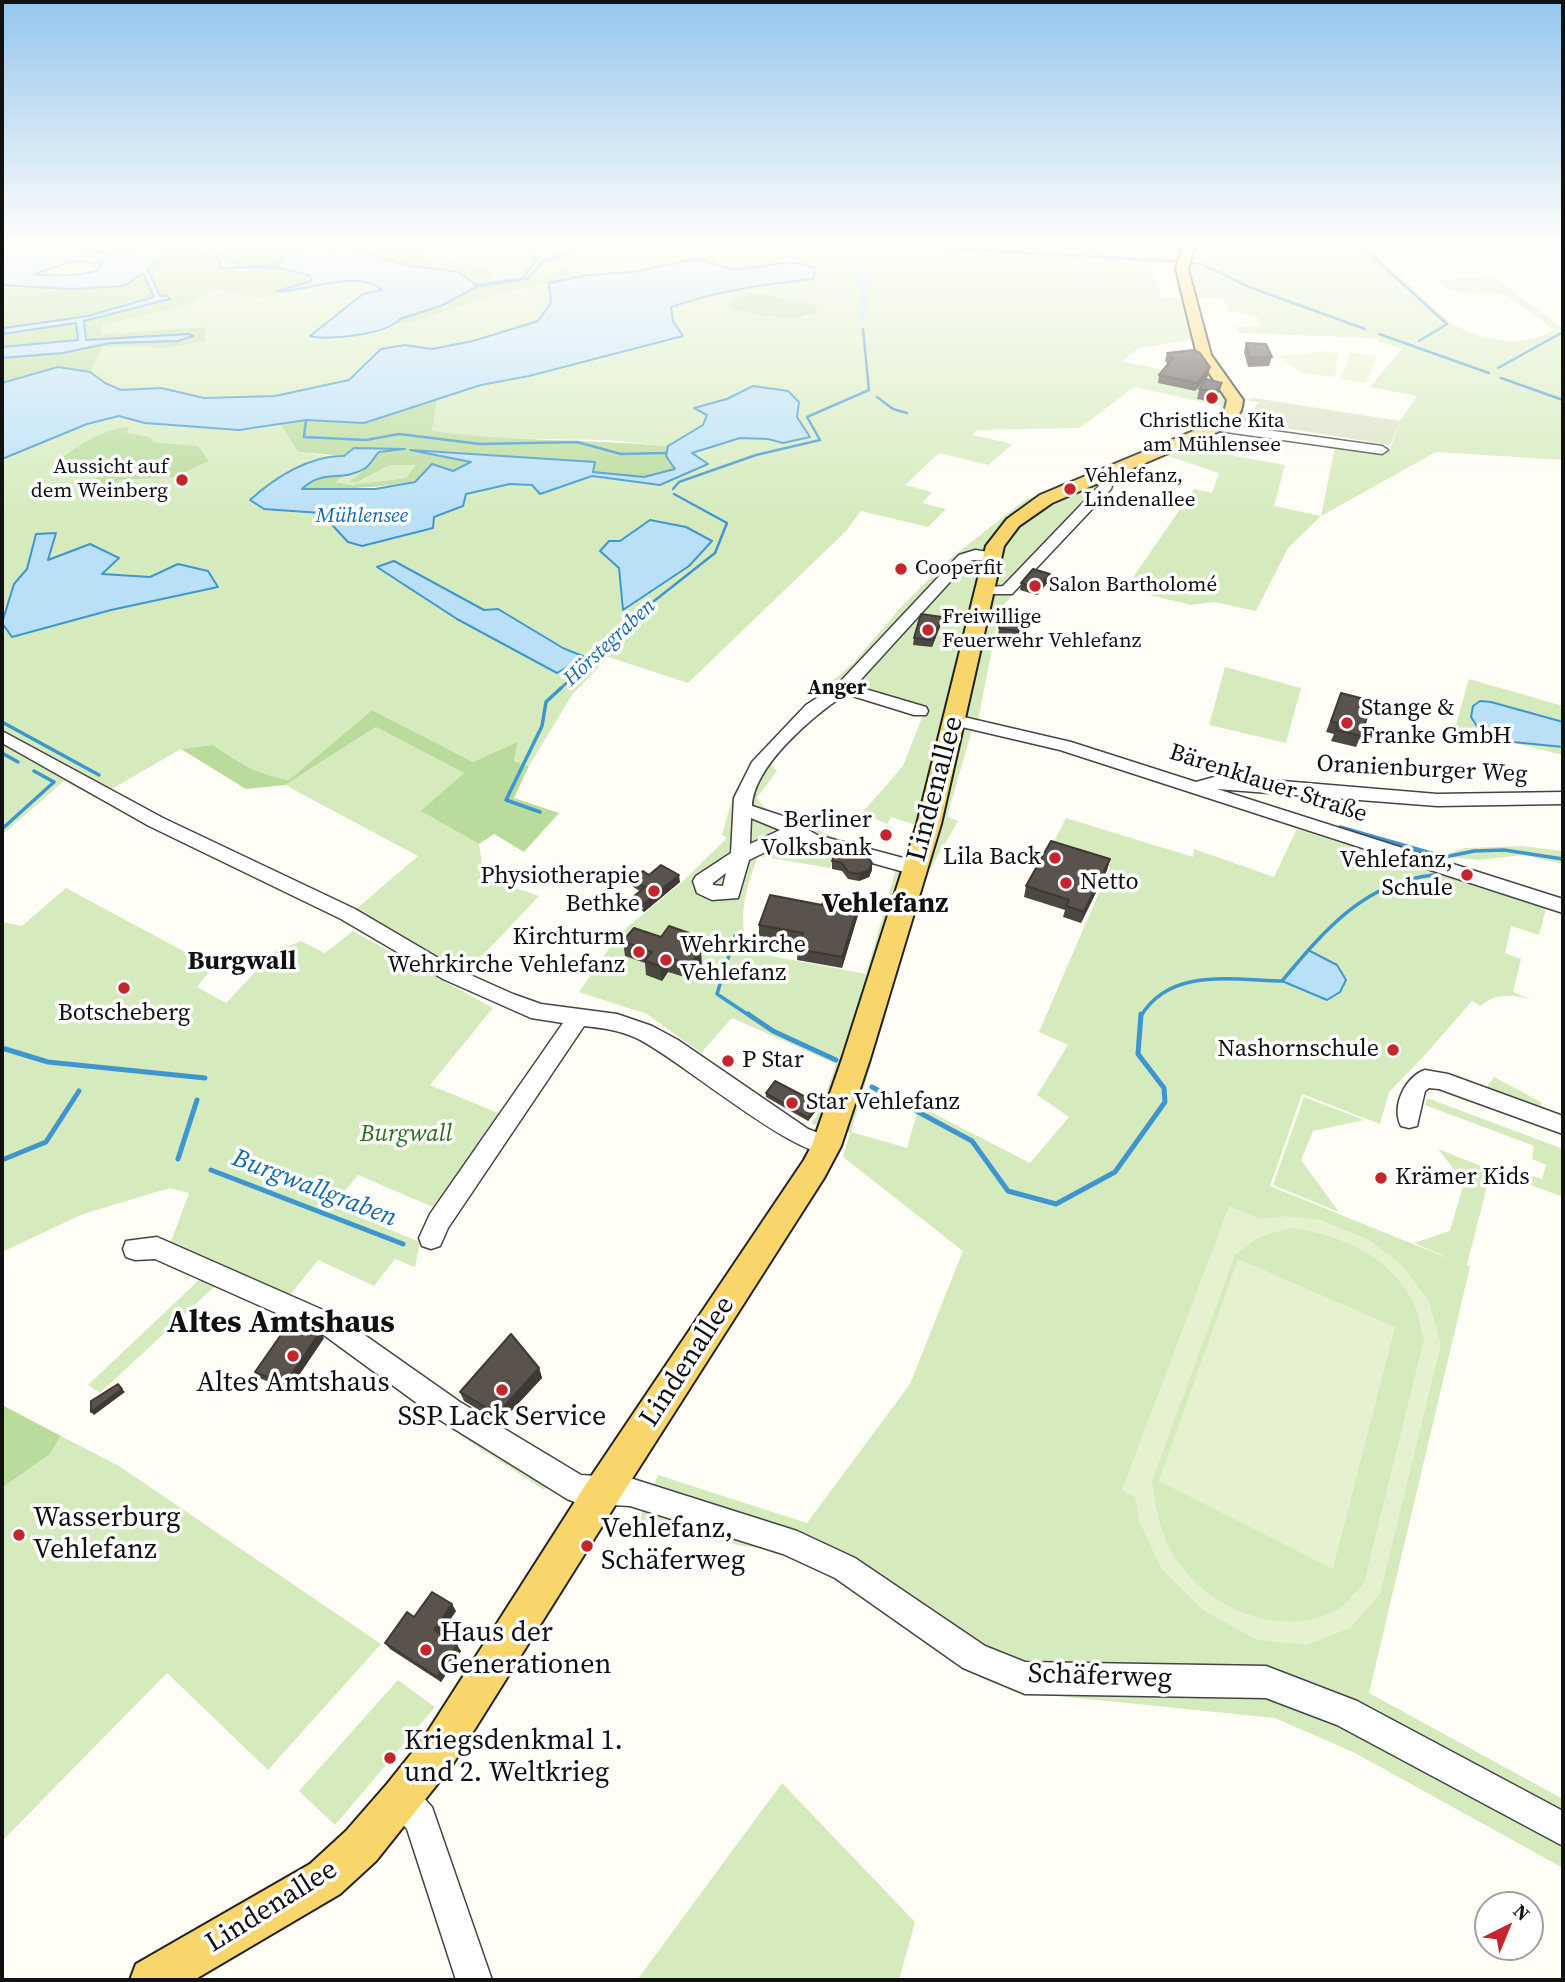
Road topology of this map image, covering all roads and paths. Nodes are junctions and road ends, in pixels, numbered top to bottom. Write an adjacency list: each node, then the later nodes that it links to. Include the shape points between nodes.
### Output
1 (1198, 334): 2 (main road, via 1204,355 1235,400 1230,417)
2 (1216, 426): 3 (street); 4 (main road, Lindenallee)
3 (1382, 450)
4 (1100, 477): 5 (main road, Lindenallee, via 1025,512 998,539); 6 (street, via 1106,486 1007,591)
5 (991, 555): 6 (main road, Lindenallee); 7 (street, via 964,558)
6 (983, 591): 9 (main road, Lindenallee)
7 (844, 688): 8 (street); 13 (street, via 812,709 758,766)
8 (920, 711)
9 (955, 720): 11 (street, Bärenklauer Straße, via 1065,746); 15 (main road, Lindenallee)
10 (2, 736): 17 (street, via 200,844 348,914 450,974 539,1012)
11 (1196, 789): 12 (street, Oranienburger Weg, via 1235,783 1437,800); 16 (street, Bärenklauer Straße)
12 (1563, 798)
13 (741, 809): 14 (street); 14 (street, via 740,857)
14 (796, 830): 15 (street, via 811,840)
15 (915, 868): 20 (main road, Lindenallee)
16 (1563, 906)
17 (577, 1019): 20 (street, via 617,1022 644,1032 800,1136); 21 (street)
18 (1409, 1119): 19 (street, via 1415,1087 1424,1079 1440,1080)
19 (1563, 1125)
20 (826, 1146): 23 (main road, Lindenallee)
21 (431, 1238)
22 (135, 1249): 23 (street, Schäferweg, via 157,1248 330,1325 450,1411 578,1489)
23 (603, 1491): 24 (main road, Lindenallee); 25 (street, Schäferweg, via 630,1492 788,1541 845,1568 974,1657 1025,1678 1266,1682 1346,1712)
24 (402, 1799): 26 (main road, Lindenallee, via 325,1879); 27 (street, via 420,1819)
25 (1563, 1829)
26 (152, 1980)
27 (474, 1980)

